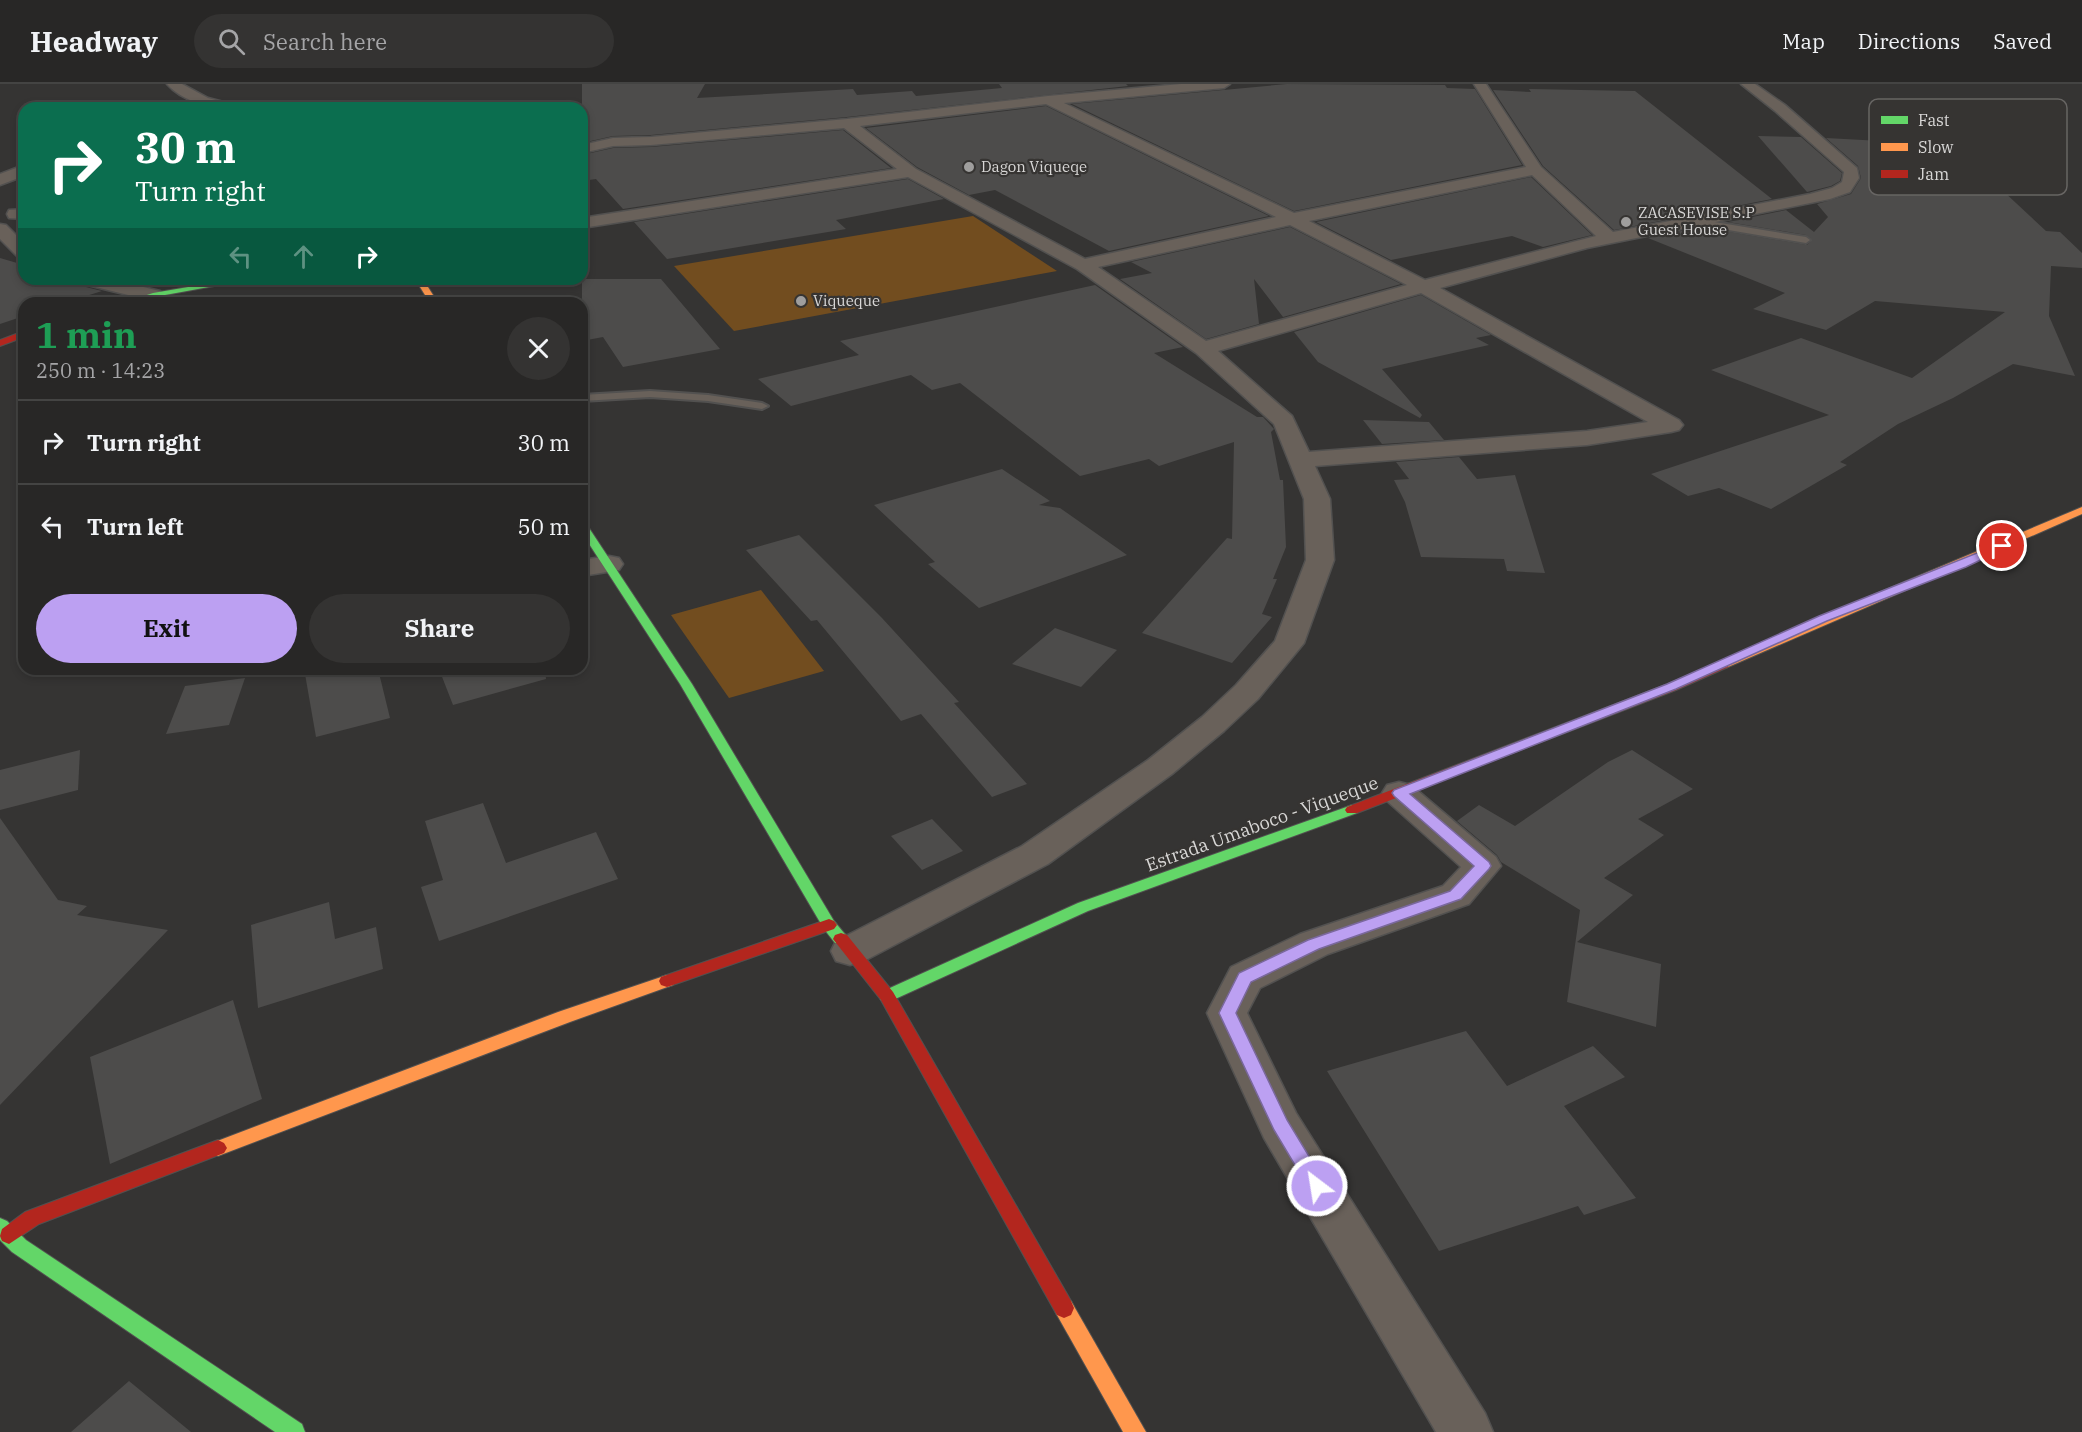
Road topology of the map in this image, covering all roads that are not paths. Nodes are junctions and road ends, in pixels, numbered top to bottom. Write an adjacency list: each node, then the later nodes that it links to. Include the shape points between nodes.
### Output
1 (173, 84): 6 (street)
2 (1224, 84): 5 (street)
3 (1480, 84): 10 (street)
4 (1748, 84): 16 (street, via 1852,171 1852,180 1846,189 1810,199)
5 (1048, 100): 8 (street); 14 (street)
6 (203, 101): 7 (street)
7 (207, 102)
8 (848, 123): 9 (street, via 613,142); 12 (street)
9 (588, 148)
10 (1535, 170): 14 (street); 18 (street)
11 (18, 172): 13 (street)
12 (910, 172): 15 (street); 21 (street)
13 (0, 180)
14 (1292, 219): 21 (street); 24 (street)
15 (588, 222)
16 (1696, 222): 18 (street); 19 (lane)
17 (0, 229): 20 (street)
18 (1609, 238): 24 (street)
19 (1806, 240)
20 (18, 247)
21 (1083, 264): 29 (street)
22 (111, 285): 25 (street)
23 (213, 285): 25 (main road)
24 (1424, 286): 29 (street); 32 (street, via 1671,424 1587,438)
25 (153, 295): 26 (main road)
26 (146, 297)
27 (18, 336): 28 (main road)
28 (0, 343)
29 (1203, 349): 32 (street, via 1284,421)
30 (588, 398): 31 (lane, via 650,394)
31 (762, 406)
32 (1300, 460): 39 (street, via 1317,499 1320,560 1289,643 1247,692 1160,767 1035,855)
33 (2082, 510): 37 (main road, Estrada Umaboco - Viqueque, via 1672,687)
34 (588, 534): 35 (main road)
35 (609, 564): 36 (street); 38 (main road, via 686,684)
36 (588, 567)
37 (1399, 793): 40 (main road, Estrada Umaboco - Viqueque, via 1083,907); 44 (street, via 1484,866 1456,895 1314,944 1245,978 1227,1013 1280,1125)
38 (829, 925): 39 (main road); 41 (main road, via 553,1021)
39 (850, 951): 40 (main road)
40 (887, 996): 43 (main road)
41 (4, 1231): 42 (main road, via 20,1246)
42 (294, 1432)
43 (1135, 1432)
44 (1466, 1432)

